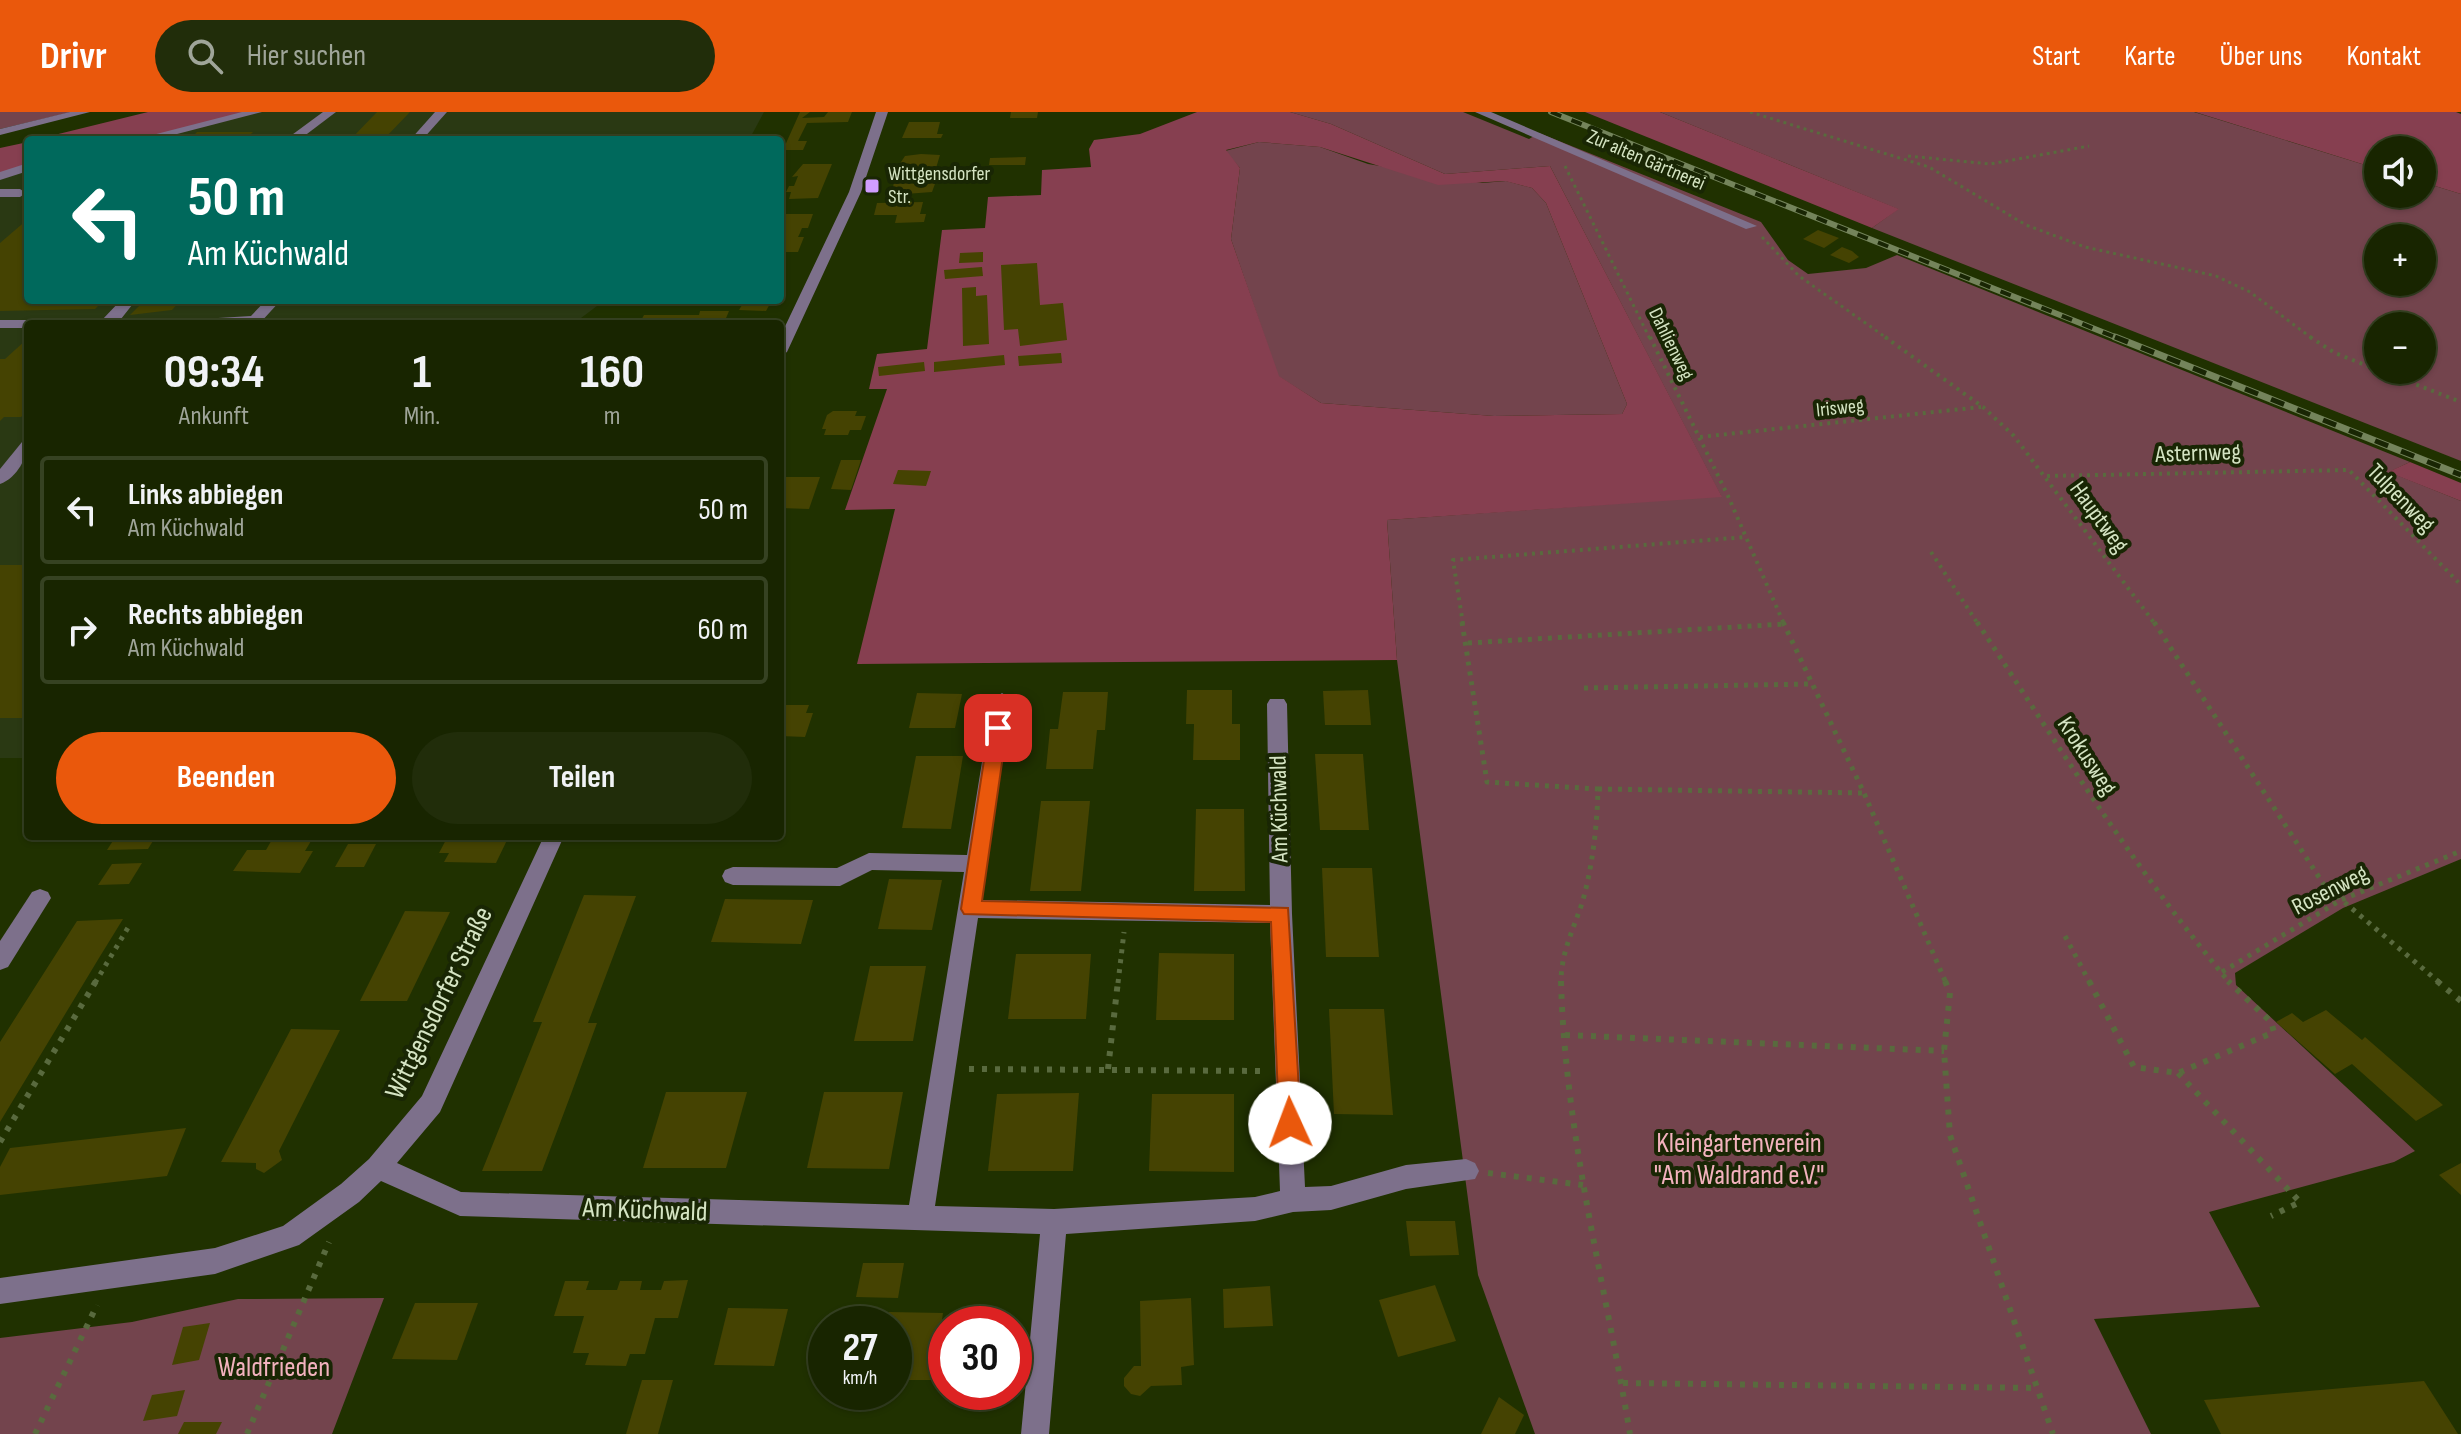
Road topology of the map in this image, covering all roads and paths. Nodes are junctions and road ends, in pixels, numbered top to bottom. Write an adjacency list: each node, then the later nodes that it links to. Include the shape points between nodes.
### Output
1 (84, 112): 8 (street)
2 (256, 112): 9 (street)
3 (330, 112): 10 (street)
4 (441, 112): 11 (street)
5 (882, 112): 26 (street, via 855,192)
6 (1481, 112): 19 (street, Zur alten Gärtnerei)
7 (1750, 112): 13 (path)
8 (0, 132)
9 (156, 136)
10 (297, 136)
11 (420, 136)
12 (2089, 146): 13 (path, via 1990,164)
13 (1895, 154): 27 (path, via 1929,167 2026,225 2085,247 2216,276 2250,292 2335,353)
14 (1565, 166): 31 (path, Dahlienweg)
15 (24, 168): 16 (street)
16 (0, 176)
17 (0, 193): 18 (street)
18 (20, 193)
19 (1751, 226): 30 (path, Hauptweg, via 1799,276)
20 (126, 304): 22 (street)
21 (270, 304): 23 (street)
22 (112, 320)
23 (255, 320)
24 (0, 324): 25 (street)
25 (24, 324)
26 (784, 343)
27 (2364, 364)
28 (2414, 384): 29 (path)
29 (2461, 402)
30 (1983, 407): 31 (path, Irisweg); 34 (path, Hauptweg)
31 (1700, 437): 36 (path, Dahlienweg)
32 (24, 450): 35 (street)
33 (2349, 470): 34 (path, Asternweg); 38 (path, Tulpenweg)
34 (2047, 476): 52 (path, Hauptweg, via 2178,655 2324,885)
35 (0, 479)
36 (1746, 537): 39 (path, Dahlienweg); 40 (path, via 1453,560)
37 (1931, 552): 59 (path, Krokusweg, via 2124,845)
38 (2461, 585)
39 (1785, 624): 40 (path); 41 (path, Dahlienweg)
40 (1468, 643): 45 (path, via 1487,782)
41 (1810, 684): 42 (path); 46 (path, Dahlienweg)
42 (1584, 688)
43 (1002, 700): 49 (street)
44 (1277, 704): 54 (street, Am Küchwald)
45 (1598, 789): 46 (path); 61 (path, via 1597,842 1561,962)
46 (1864, 793): 62 (path, Dahlienweg, via 1950,993)
47 (552, 840): 68 (street, Wittgensdorfer Straße, via 431,1104)
48 (2461, 851): 52 (path, Rosenweg)
49 (978, 864): 50 (street, via 869,861 840,877); 53 (street)
50 (733, 876)
51 (40, 898): 58 (street)
52 (2341, 900): 59 (path, Rosenweg); 60 (path, Hauptweg)
53 (971, 909): 54 (street); 63 (street)
54 (1281, 914): 71 (street, Am Küchwald)
55 (129, 926): 67 (path)
56 (1124, 933): 64 (path)
57 (2065, 936): 66 (path, via 2134,1067)
58 (0, 960)
59 (2222, 972): 66 (path, Krokusweg, via 2271,1022 2274,1032)
60 (2461, 1001)
61 (1565, 1035): 62 (path); 70 (path)
62 (1944, 1051): 79 (path, Dahlienweg, via 1950,1135)
63 (946, 1069): 64 (path); 73 (street)
64 (1108, 1070): 65 (path)
65 (1260, 1071)
66 (2178, 1073): 72 (path, via 2300,1202)
67 (0, 1142)
68 (378, 1167): 73 (street, Am Küchwald, via 460,1204); 76 (street, Wittgensdorfer Straße, via 290,1236 215,1261)
69 (1466, 1171): 70 (path); 71 (street, Am Küchwald, via 1406,1177 1331,1198)
70 (1583, 1185): 78 (path)
71 (1293, 1200): 74 (street, Am Küchwald, via 1255,1209)
72 (2271, 1216)
73 (920, 1218): 74 (street, Am Küchwald)
74 (1054, 1222): 82 (street)
75 (332, 1236): 81 (path)
76 (111, 1275): 77 (street, Wittgensdorfer Straße); 80 (path)
77 (0, 1291)
78 (1623, 1383): 79 (path); 83 (path)
79 (2037, 1388): 84 (path, Dahlienweg)
80 (35, 1434)
81 (247, 1434)
82 (1035, 1434)
83 (1630, 1434)
84 (2053, 1434)

